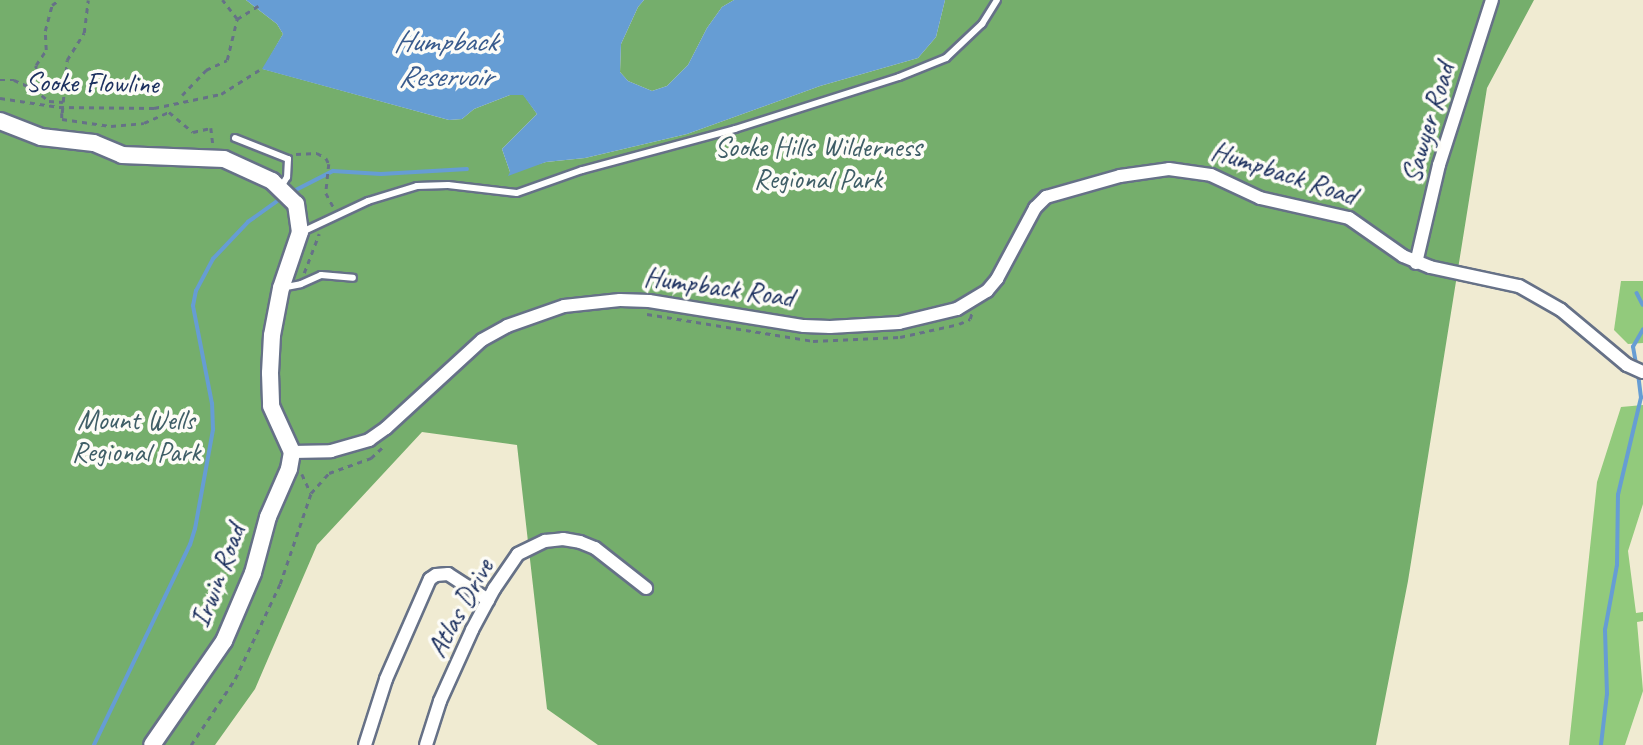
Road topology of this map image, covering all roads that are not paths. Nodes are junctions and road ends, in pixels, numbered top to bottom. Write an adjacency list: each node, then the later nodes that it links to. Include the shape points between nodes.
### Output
1 (997, 0): 6 (lane, via 956,51 899,77 735,129 582,170 517,194 448,185 416,186)
2 (1492, 0): 7 (street, Sawyer Road, via 1439,165)
3 (0, 121): 5 (street, via 41,138 94,143 122,155 224,159)
4 (235, 138): 5 (lane, via 288,159 287,177)
5 (280, 188): 6 (street, via 296,204)
6 (300, 232): 9 (street)
7 (1416, 262): 10 (street, Humpback Road, via 1519,286 1561,310 1627,365); 11 (street, Humpback Road, via 1349,218 1260,198 1211,175 1169,169 1120,176 1046,197 1035,208 997,279 969,303 934,316 830,327 649,301 564,306 507,326 482,341 369,440 331,451)
8 (354, 278): 9 (lane, via 321,275)
9 (281, 288): 11 (street, via 272,335 271,399)
10 (1643, 372)
11 (292, 452): 14 (street, Irwin Road, via 253,573 224,640)
12 (646, 588): 13 (street, Atlas Drive, via 595,548 563,539 545,541 518,554)
13 (488, 600): 15 (street, via 448,574 430,579 386,679); 16 (street, Atlas Drive, via 453,671)
14 (152, 745)
15 (365, 745)
16 (426, 745)

